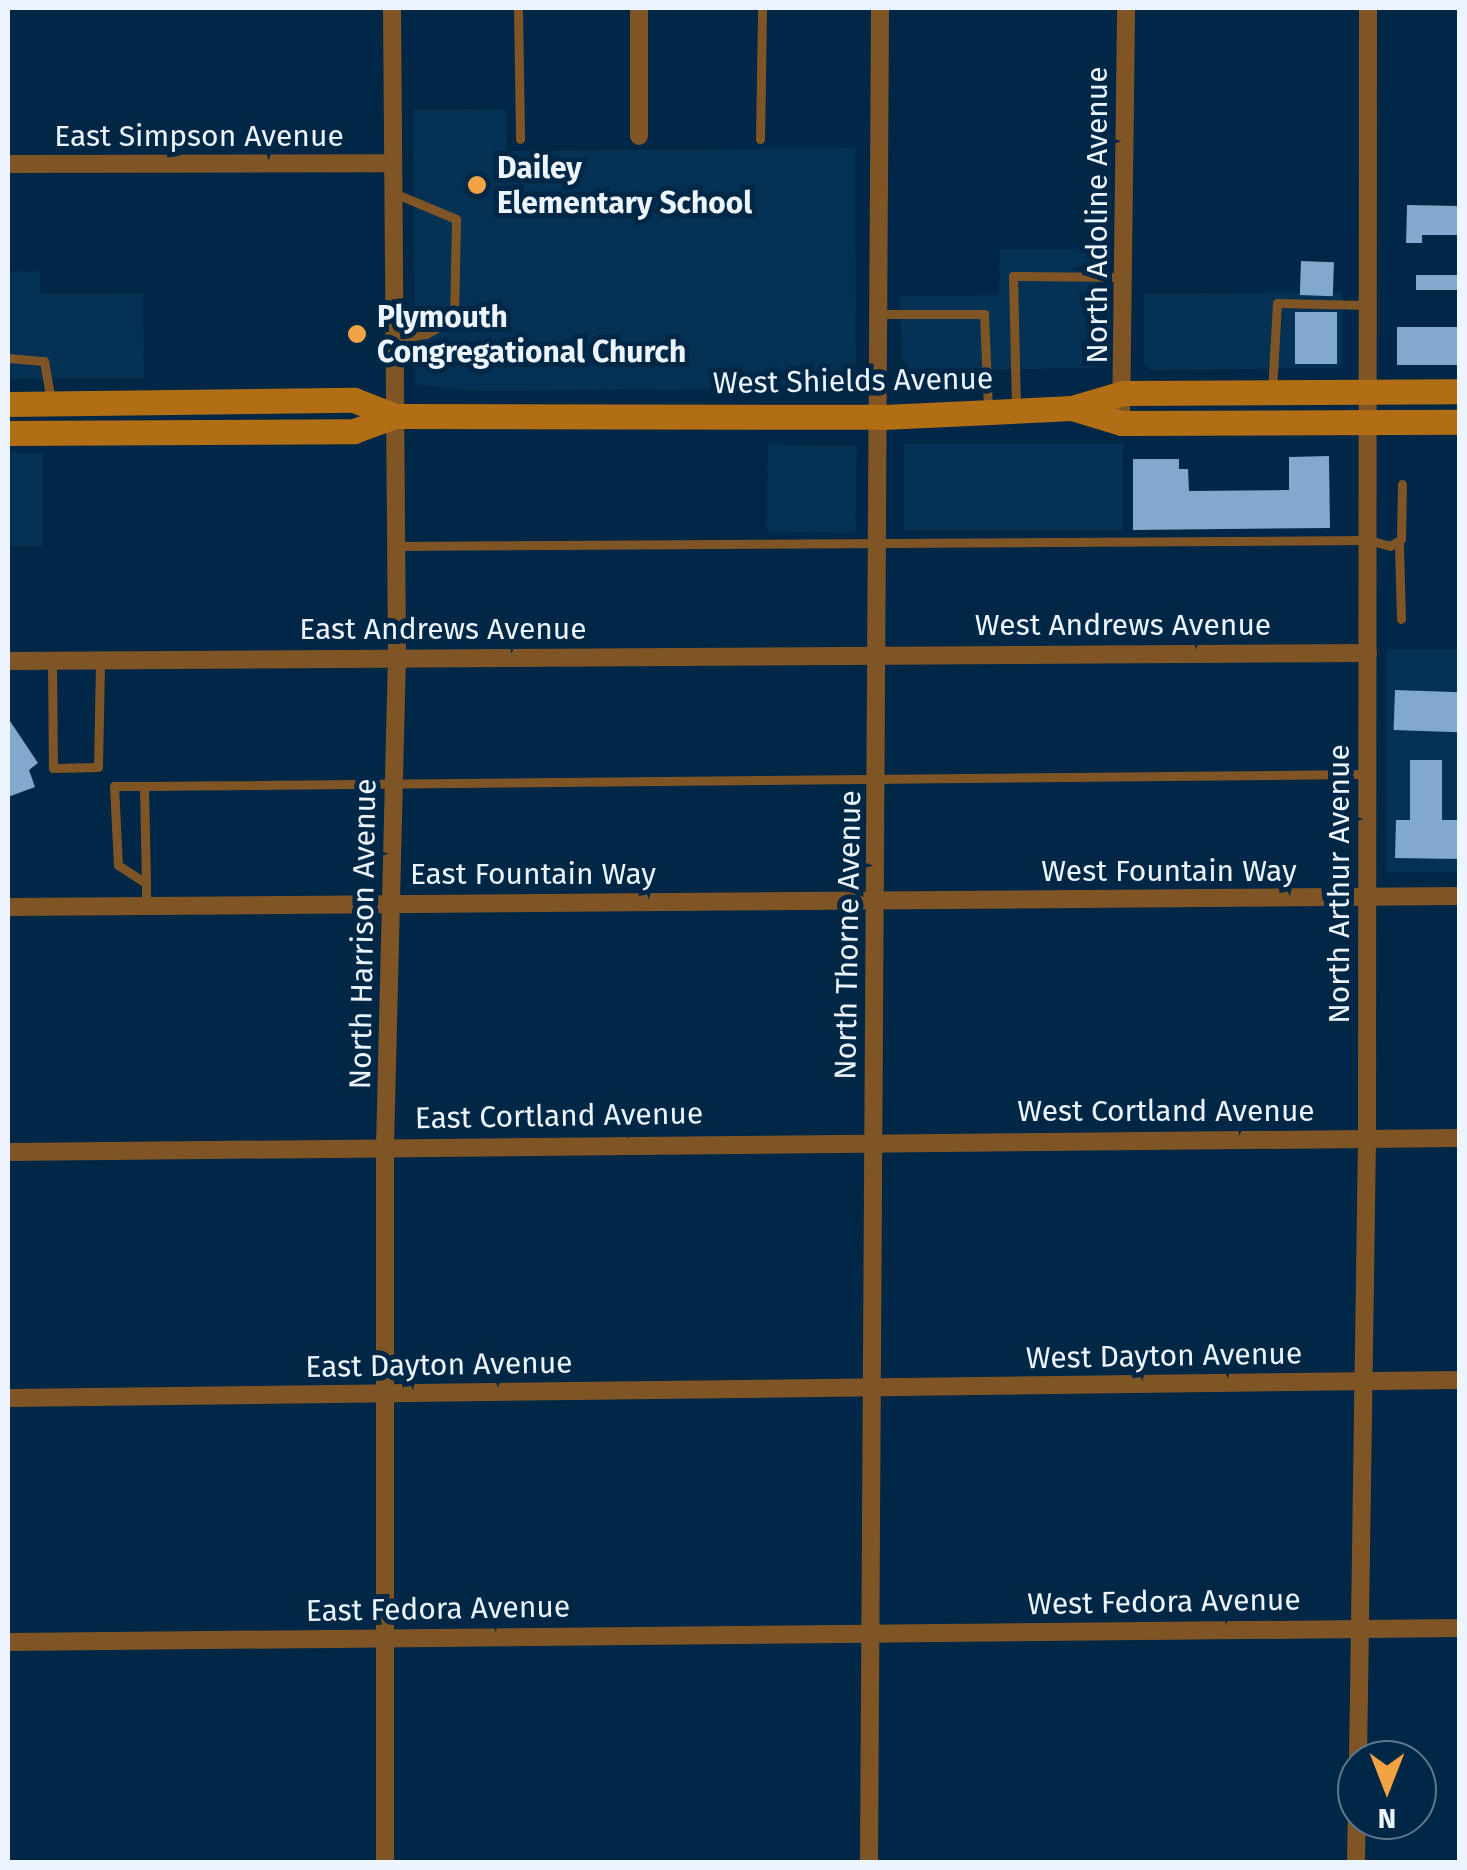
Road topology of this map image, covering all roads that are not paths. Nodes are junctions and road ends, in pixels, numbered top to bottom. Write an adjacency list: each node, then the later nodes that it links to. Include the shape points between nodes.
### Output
1 (392, 8): 11 (street, North Harrison Avenue)
2 (518, 8): 9 (lane)
3 (638, 8): 8 (street)
4 (762, 8): 10 (lane)
5 (880, 8): 16 (street, North Thorne Avenue)
6 (1126, 8): 14 (street, North Adoline Avenue)
7 (1368, 8): 15 (street, North Arthur Avenue)
8 (639, 136)
9 (520, 139)
10 (760, 139)
11 (392, 163): 12 (street, East Simpson Avenue); 13 (street, North Harrison Avenue)
12 (8, 164)
13 (392, 192): 17 (street, North Harrison Avenue); 17 (lane, via 456,219 454,318 426,334)
14 (1124, 277): 21 (street, North Adoline Avenue); 26 (lane, via 1014,276)
15 (1369, 306): 20 (street, North Arthur Avenue); 22 (lane, via 1288,300 1272,308)
16 (882, 314): 27 (lane, via 984,314); 29 (street, North Thorne Avenue)
17 (394, 340): 28 (street, North Harrison Avenue)
18 (8, 358): 23 (lane, via 44,361)
19 (1460, 391): 20 (main road, West Shields Avenue)
20 (1369, 392): 22 (main road, West Shields Avenue); 32 (street, North Arthur Avenue)
21 (1123, 393): 22 (main road, West Shields Avenue); 25 (main road, West Shields Avenue); 31 (street, North Adoline Avenue)
22 (1272, 393)
23 (52, 403): 24 (main road, West Shields Avenue); 28 (main road, West Shields Avenue, via 354,400)
24 (8, 404)
25 (1072, 408): 26 (main road, West Shields Avenue); 31 (main road, West Shields Avenue)
26 (1016, 411): 27 (main road, West Shields Avenue)
27 (988, 412): 29 (main road, West Shields Avenue)
28 (395, 416): 29 (main road, West Shields Avenue); 33 (main road, West Shields Avenue, via 354,430); 38 (street, North Harrison Avenue)
29 (882, 416): 36 (street, North Thorne Avenue)
30 (1460, 422): 32 (main road, West Shields Avenue)
31 (1121, 423): 32 (main road, West Shields Avenue)
32 (1370, 423): 35 (street, North Arthur Avenue)
33 (8, 433)
34 (1402, 484): 37 (lane)
35 (1368, 540): 36 (lane); 37 (lane); 41 (street, North Arthur Avenue)
36 (881, 541): 38 (lane); 40 (street, North Thorne Avenue)
37 (1399, 545): 39 (lane)
38 (396, 546): 42 (street, North Harrison Avenue)
39 (1401, 619)
40 (879, 653): 41 (street, West Andrews Avenue); 42 (street, East Andrews Avenue); 48 (street, North Thorne Avenue)
41 (1368, 653): 47 (street, North Arthur Avenue)
42 (397, 656): 44 (street, East Andrews Avenue); 49 (street, North Harrison Avenue)
43 (52, 660): 44 (street, East Andrews Avenue); 45 (street, East Andrews Avenue); 46 (lane, via 54,768)
44 (100, 660): 46 (lane)
45 (8, 661)
46 (98, 768): 50 (lane)
47 (1367, 774): 48 (lane); 54 (street, North Arthur Avenue)
48 (878, 778): 49 (lane); 55 (street, North Thorne Avenue)
49 (393, 785): 51 (lane); 56 (street, North Harrison Avenue)
50 (114, 786): 51 (lane); 52 (lane, via 118,864)
51 (144, 786): 52 (lane)
52 (146, 884): 57 (lane)
53 (1460, 896): 54 (street, West Fountain Way)
54 (1366, 897): 55 (street, West Fountain Way); 59 (street, North Arthur Avenue)
55 (878, 900): 56 (street, East Fountain Way); 61 (street, North Thorne Avenue)
56 (392, 902): 57 (street, East Fountain Way); 62 (street, North Harrison Avenue)
57 (146, 905): 58 (street, East Fountain Way)
58 (8, 907)
59 (1366, 1138): 60 (street, West Cortland Avenue); 61 (street, West Cortland Avenue); 64 (street, North Arthur Avenue)
60 (1460, 1138)
61 (872, 1139): 62 (street, East Cortland Avenue); 66 (street, North Thorne Avenue)
62 (386, 1146): 63 (street, East Cortland Avenue); 67 (street, North Harrison Avenue)
63 (8, 1152)
64 (1361, 1380): 65 (street, West Dayton Avenue); 66 (street, West Dayton Avenue); 69 (street, North Arthur Avenue)
65 (1460, 1380)
66 (870, 1389): 67 (street, East Dayton Avenue); 71 (street, North Thorne Avenue)
67 (387, 1393): 68 (street, East Dayton Avenue); 72 (street, North Harrison Avenue)
68 (8, 1398)
69 (1359, 1627): 70 (street, West Fedora Avenue); 71 (street, West Fedora Avenue); 74 (street, North Arthur Avenue)
70 (1460, 1628)
71 (870, 1633): 72 (street, East Fedora Avenue); 76 (street, North Thorne Avenue)
72 (388, 1636): 73 (street, East Fedora Avenue); 75 (street, North Harrison Avenue)
73 (8, 1642)
74 (1358, 1740)
75 (385, 1862)
76 (869, 1862)

